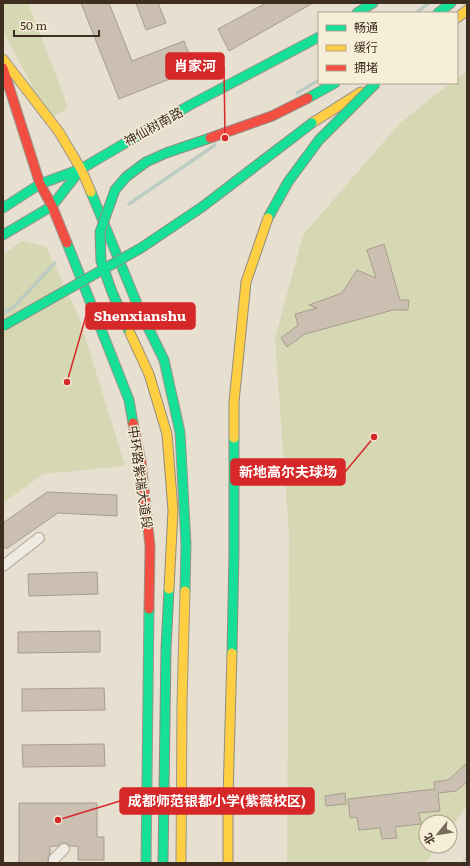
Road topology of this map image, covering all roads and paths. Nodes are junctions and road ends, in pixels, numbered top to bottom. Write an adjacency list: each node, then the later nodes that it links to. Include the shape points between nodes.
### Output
1 (373, 3): 4 (main road)
2 (450, 3): 5 (main road)
3 (467, 10): 6 (main road)
4 (359, 12)
5 (439, 12)
6 (458, 17)
7 (318, 38): 15 (main road, 神仙树南路, via 130,138)
8 (3, 58): 15 (main road, via 59,132)
9 (3, 68): 16 (main road, 中环路紫瑞大道段)
10 (332, 84): 26 (main road, bridge, via 272,116 146,162 126,177 115,190 100,232 102,261 112,292 149,374 167,434 173,510 166,648)
11 (374, 84): 14 (main road, bridge)
12 (375, 84): 28 (main road, bridge, via 319,140 288,182 267,220 246,282 234,402)
13 (346, 90): 14 (main road)
14 (312, 123): 20 (main road, bridge, via 202,207 141,248)
15 (81, 169): 16 (main road); 17 (main road, 神仙树南路); 27 (main road, via 140,311 164,360 180,432 186,544)
16 (40, 184): 17 (main road, 中环路紫瑞大道段); 18 (main road)
17 (52, 206): 19 (main road, 神仙树南路); 25 (main road, 中环路紫瑞大道段, via 129,400 141,462 150,546)
18 (3, 208)
19 (3, 235)
20 (3, 326)
21 (39, 538): 22 (street)
22 (3, 566)
23 (64, 849): 24 (street, via 54,859)
24 (54, 863)
25 (146, 863)
26 (163, 863)
27 (181, 863)
28 (228, 863)

